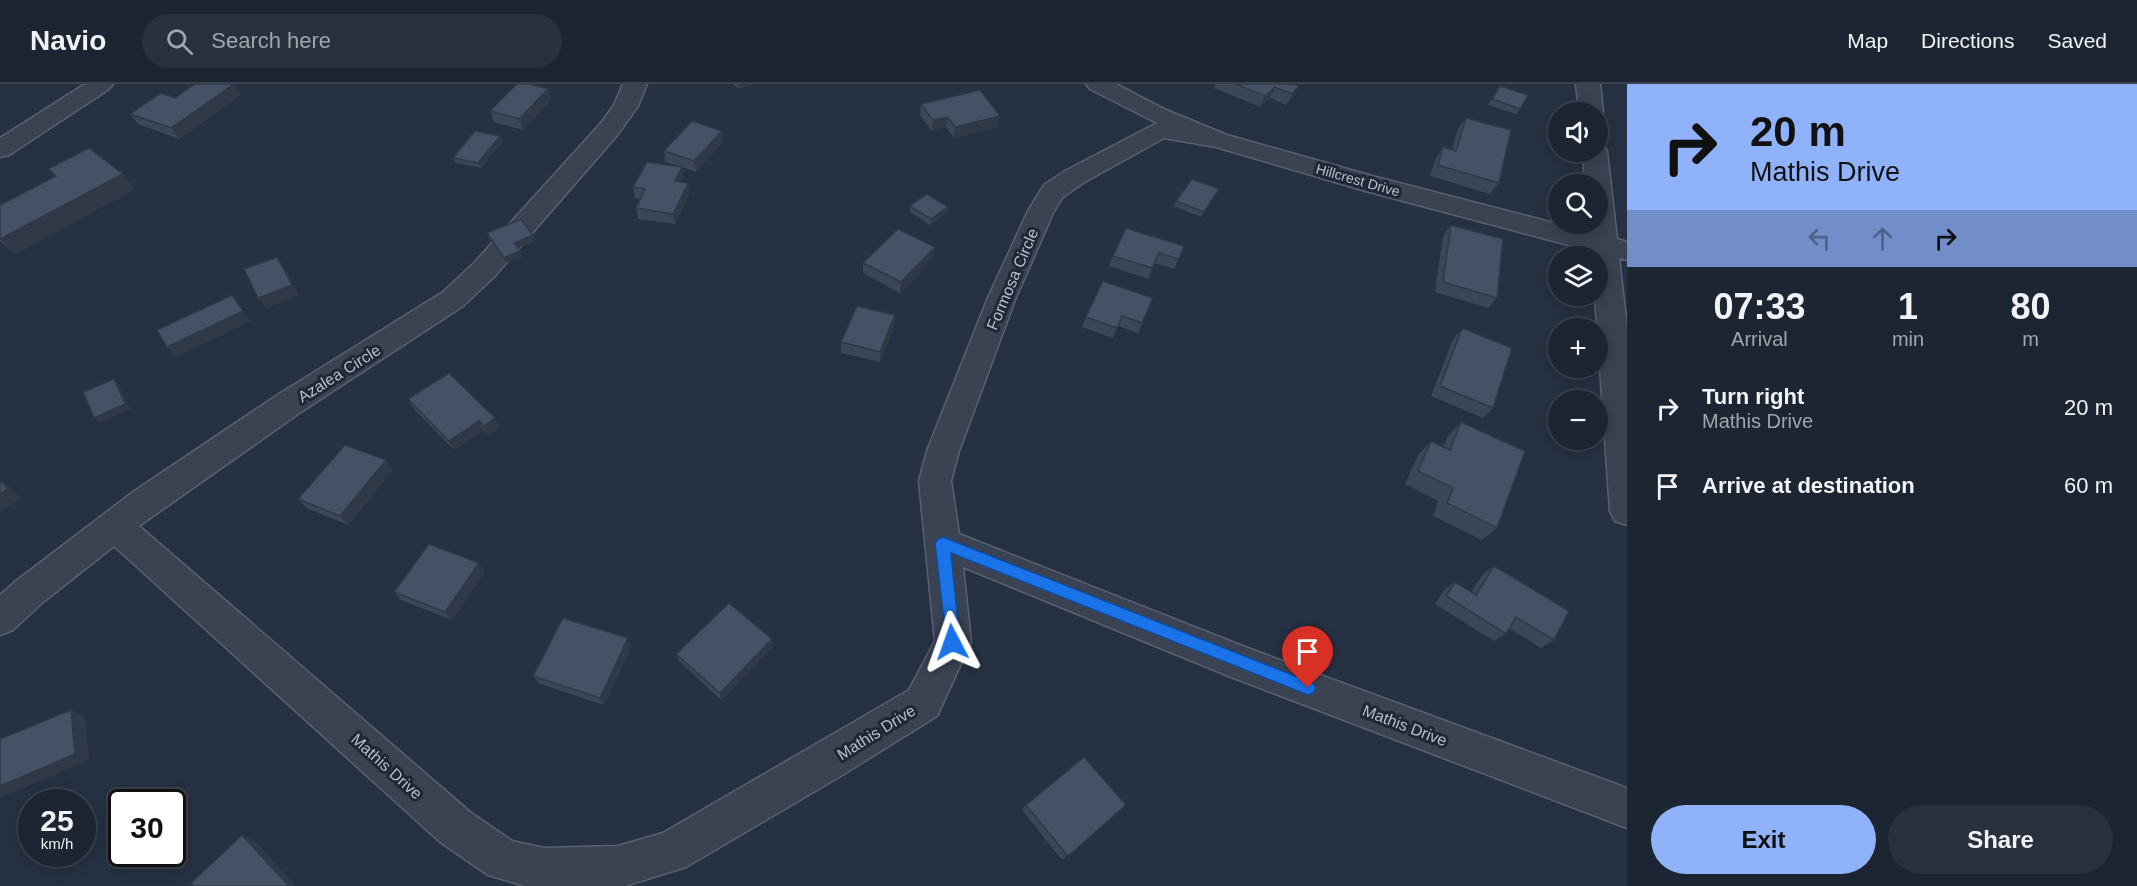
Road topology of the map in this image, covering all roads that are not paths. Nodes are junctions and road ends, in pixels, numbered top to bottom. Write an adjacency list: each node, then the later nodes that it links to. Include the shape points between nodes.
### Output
1 (101, 84): 7 (street)
2 (635, 84): 11 (street, Azalea Circle, via 626,106 610,128 484,270 453,299 287,405)
3 (1098, 84): 6 (street, Hillcrest Drive)
4 (1587, 84): 5 (street)
5 (1589, 102)
6 (1218, 140): 9 (street, Hillcrest Drive); 12 (street, Formosa Circle, via 1161,130 1053,191 1001,300 943,451 935,481)
7 (0, 149)
8 (1597, 162): 9 (street)
9 (1616, 248): 10 (street)
10 (1627, 512)
11 (115, 526): 13 (street, Azalea Circle); 15 (street, Mathis Drive, via 455,827)
12 (943, 543): 14 (street, Mathis Drive, via 1244,664); 16 (street, Mathis Drive, via 952,642 923,703)
13 (0, 618)
14 (1627, 808)
15 (526, 875): 16 (street, Mathis Drive, via 544,869)
16 (624, 876)

